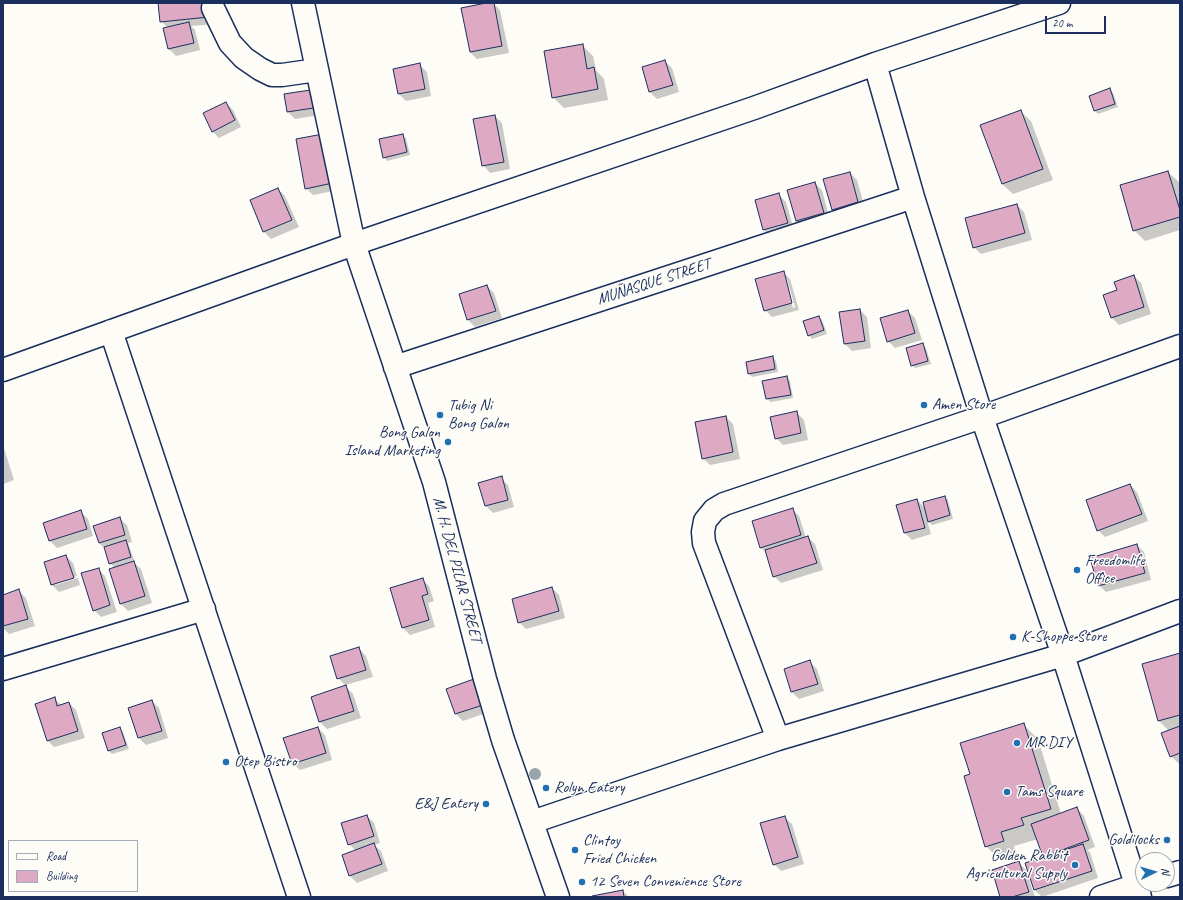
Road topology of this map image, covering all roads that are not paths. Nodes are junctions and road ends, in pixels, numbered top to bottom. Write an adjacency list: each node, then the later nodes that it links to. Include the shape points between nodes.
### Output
1 (303, 3): 5 (street, M. H. DEL PILAR STREET)
2 (1059, 3): 4 (street)
3 (213, 8): 5 (street, via 230,43 244,58 260,69 272,75)
4 (875, 64): 6 (street); 7 (street, via 754,108)
5 (317, 70): 7 (street, M. H. DEL PILAR STREET)
6 (913, 197): 10 (street, MUÑASQUE STREET); 12 (street)
7 (354, 244): 8 (street); 10 (street, M. H. DEL PILAR STREET)
8 (111, 331): 11 (street); 13 (street)
9 (1180, 346): 12 (street)
10 (395, 367): 18 (street, M. H. DEL PILAR STREET, via 434,482 485,679)
11 (3, 370)
12 (982, 417): 15 (street); 17 (street, via 724,504 714,510 705,521 704,543)
13 (204, 609): 16 (street); 21 (street)
14 (1180, 611): 15 (street)
15 (1063, 655): 17 (street); 19 (street)
16 (3, 669)
17 (778, 739): 18 (street)
18 (532, 822): 22 (street, M. H. DEL PILAR STREET)
19 (1135, 874)
20 (1135, 890): 23 (street)
21 (299, 897)
22 (558, 897)
23 (1101, 897)

